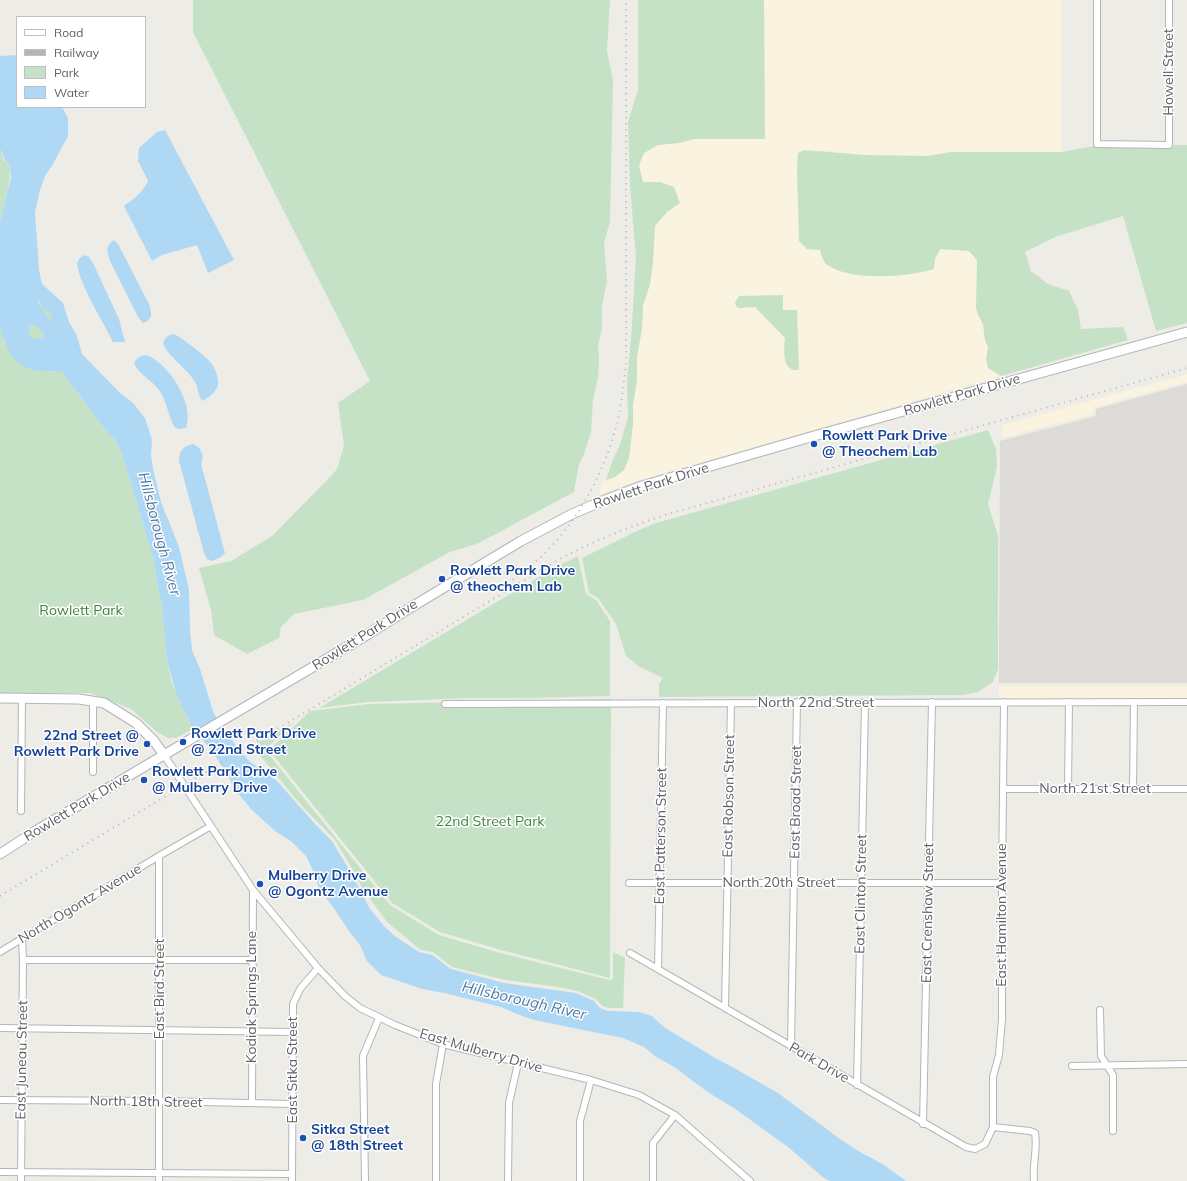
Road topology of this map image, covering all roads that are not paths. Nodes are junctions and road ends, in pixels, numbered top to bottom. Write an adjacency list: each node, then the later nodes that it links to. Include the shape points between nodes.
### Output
1 (1098, 0): 2 (street, Howell Street, via 1097,144 1169,145)
2 (1169, 0)
3 (1187, 332): 17 (street, Rowlett Park Drive, via 814,436 642,486 605,500 572,514 508,548)
4 (0, 698): 5 (street)
5 (22, 698): 6 (street); 23 (street)
6 (93, 701): 17 (street, via 104,703 136,723); 18 (street)
7 (797, 702): 14 (street, North 22nd Street); 15 (street, North 22nd Street); 30 (street, East Broad Street)
8 (932, 702): 9 (street, North 22nd Street); 15 (street, North 22nd Street); 32 (street, East Crenshaw Street)
9 (1004, 702): 10 (street, North 22nd Street); 19 (street, East Hamilton Avenue)
10 (1069, 702): 11 (street, North 22nd Street); 20 (street)
11 (1134, 702): 12 (street, North 22nd Street); 21 (street)
12 (1187, 702)
13 (663, 703): 14 (street, North 22nd Street); 16 (street, North 22nd Street); 28 (street, East Patterson Street)
14 (731, 703): 29 (street, East Robson Street)
15 (864, 703): 31 (street, East Clinton Street)
16 (445, 704)
17 (164, 755): 24 (street, East Mulberry Drive); 25 (street, Rowlett Park Drive)
18 (93, 772)
19 (1003, 789): 20 (street, North 21st Street); 33 (street, East Hamilton Avenue)
20 (1068, 789): 21 (street, North 21st Street)
21 (1133, 789): 22 (street, North 21st Street)
22 (1187, 789)
23 (21, 811)
24 (211, 826): 26 (street); 34 (street, East Mulberry Drive)
25 (0, 854)
26 (159, 856): 35 (street, North Ogontz Avenue); 39 (street, East Bird Street)
27 (629, 883): 28 (street, North 20th Street)
28 (660, 883): 29 (street, North 20th Street); 42 (street, East Patterson Street)
29 (727, 883): 30 (street, North 20th Street); 43 (street, East Robson Street)
30 (794, 883): 31 (street, North 20th Street); 52 (street, East Broad Street)
31 (862, 883): 32 (street, North 20th Street); 58 (street, East Clinton Street)
32 (929, 883): 33 (street, North 20th Street); 65 (street, East Crenshaw Street)
33 (1002, 883): 66 (street, East Hamilton Avenue, via 1002,1019 999,1055 993,1077)
34 (253, 890): 40 (street, Kodiak Springs Lane); 41 (street, East Mulberry Drive)
35 (22, 938): 36 (street, North Ogontz Avenue); 38 (street, East Juneau Street)
36 (0, 952)
37 (630, 953): 42 (street, Park Drive)
38 (23, 960): 39 (street); 47 (street, East Juneau Street)
39 (160, 960): 40 (street); 48 (street, East Bird Street)
40 (252, 960): 49 (street, Kodiak Springs Lane)
41 (318, 968): 45 (street, East Mulberry Drive, via 345,996); 50 (street, East Sitka Street, via 300,990 293,1004)
42 (658, 969): 43 (street, Park Drive)
43 (725, 1008): 52 (street, Park Drive)
44 (1100, 1010): 56 (street, via 1101,1056)
45 (379, 1018): 51 (street, East Mulberry Drive); 75 (street, via 364,1056)
46 (0, 1028): 47 (street)
47 (23, 1028): 48 (street); 60 (street, East Juneau Street)
48 (160, 1030): 49 (street); 61 (street, East Bird Street)
49 (252, 1031): 50 (street); 62 (street, Kodiak Springs Lane)
50 (293, 1032): 63 (street, East Sitka Street)
51 (443, 1044): 53 (street, East Mulberry Drive); 76 (street, via 436,1084)
52 (791, 1046): 58 (street, Park Drive)
53 (518, 1063): 57 (street, East Mulberry Drive); 77 (street, via 508,1103)
54 (1187, 1064): 56 (street)
55 (1072, 1066): 56 (street)
56 (1107, 1066): 67 (street, via 1113,1075)
57 (591, 1080): 64 (street, East Mulberry Drive, via 639,1095); 78 (street, via 580,1121)
58 (857, 1085): 65 (street, Park Drive)
59 (0, 1100): 60 (street, North 18th Street)
60 (22, 1100): 61 (street, North 18th Street); 69 (street, East Juneau Street)
61 (159, 1101): 62 (street, North 18th Street); 70 (street, East Bird Street)
62 (252, 1103): 63 (street, North 18th Street)
63 (292, 1104): 71 (street, East Sitka Street)
64 (675, 1115): 79 (street, via 653,1143); 80 (street, East Mulberry Drive)
65 (923, 1124): 66 (street, Park Drive, via 966,1147 975,1149 985,1144)
66 (993, 1128): 81 (street, via 1030,1131 1034,1134)
67 (1113, 1131)
68 (0, 1172): 69 (street)
69 (21, 1172): 70 (street); 72 (street, East Juneau Street)
70 (159, 1173): 71 (street); 73 (street, East Bird Street)
71 (292, 1174): 74 (street, East Sitka Street)
72 (21, 1181)
73 (159, 1181)
74 (292, 1181)
75 (365, 1181)
76 (436, 1181)
77 (508, 1181)
78 (580, 1181)
79 (653, 1181)
80 (750, 1181)
81 (1034, 1181)

